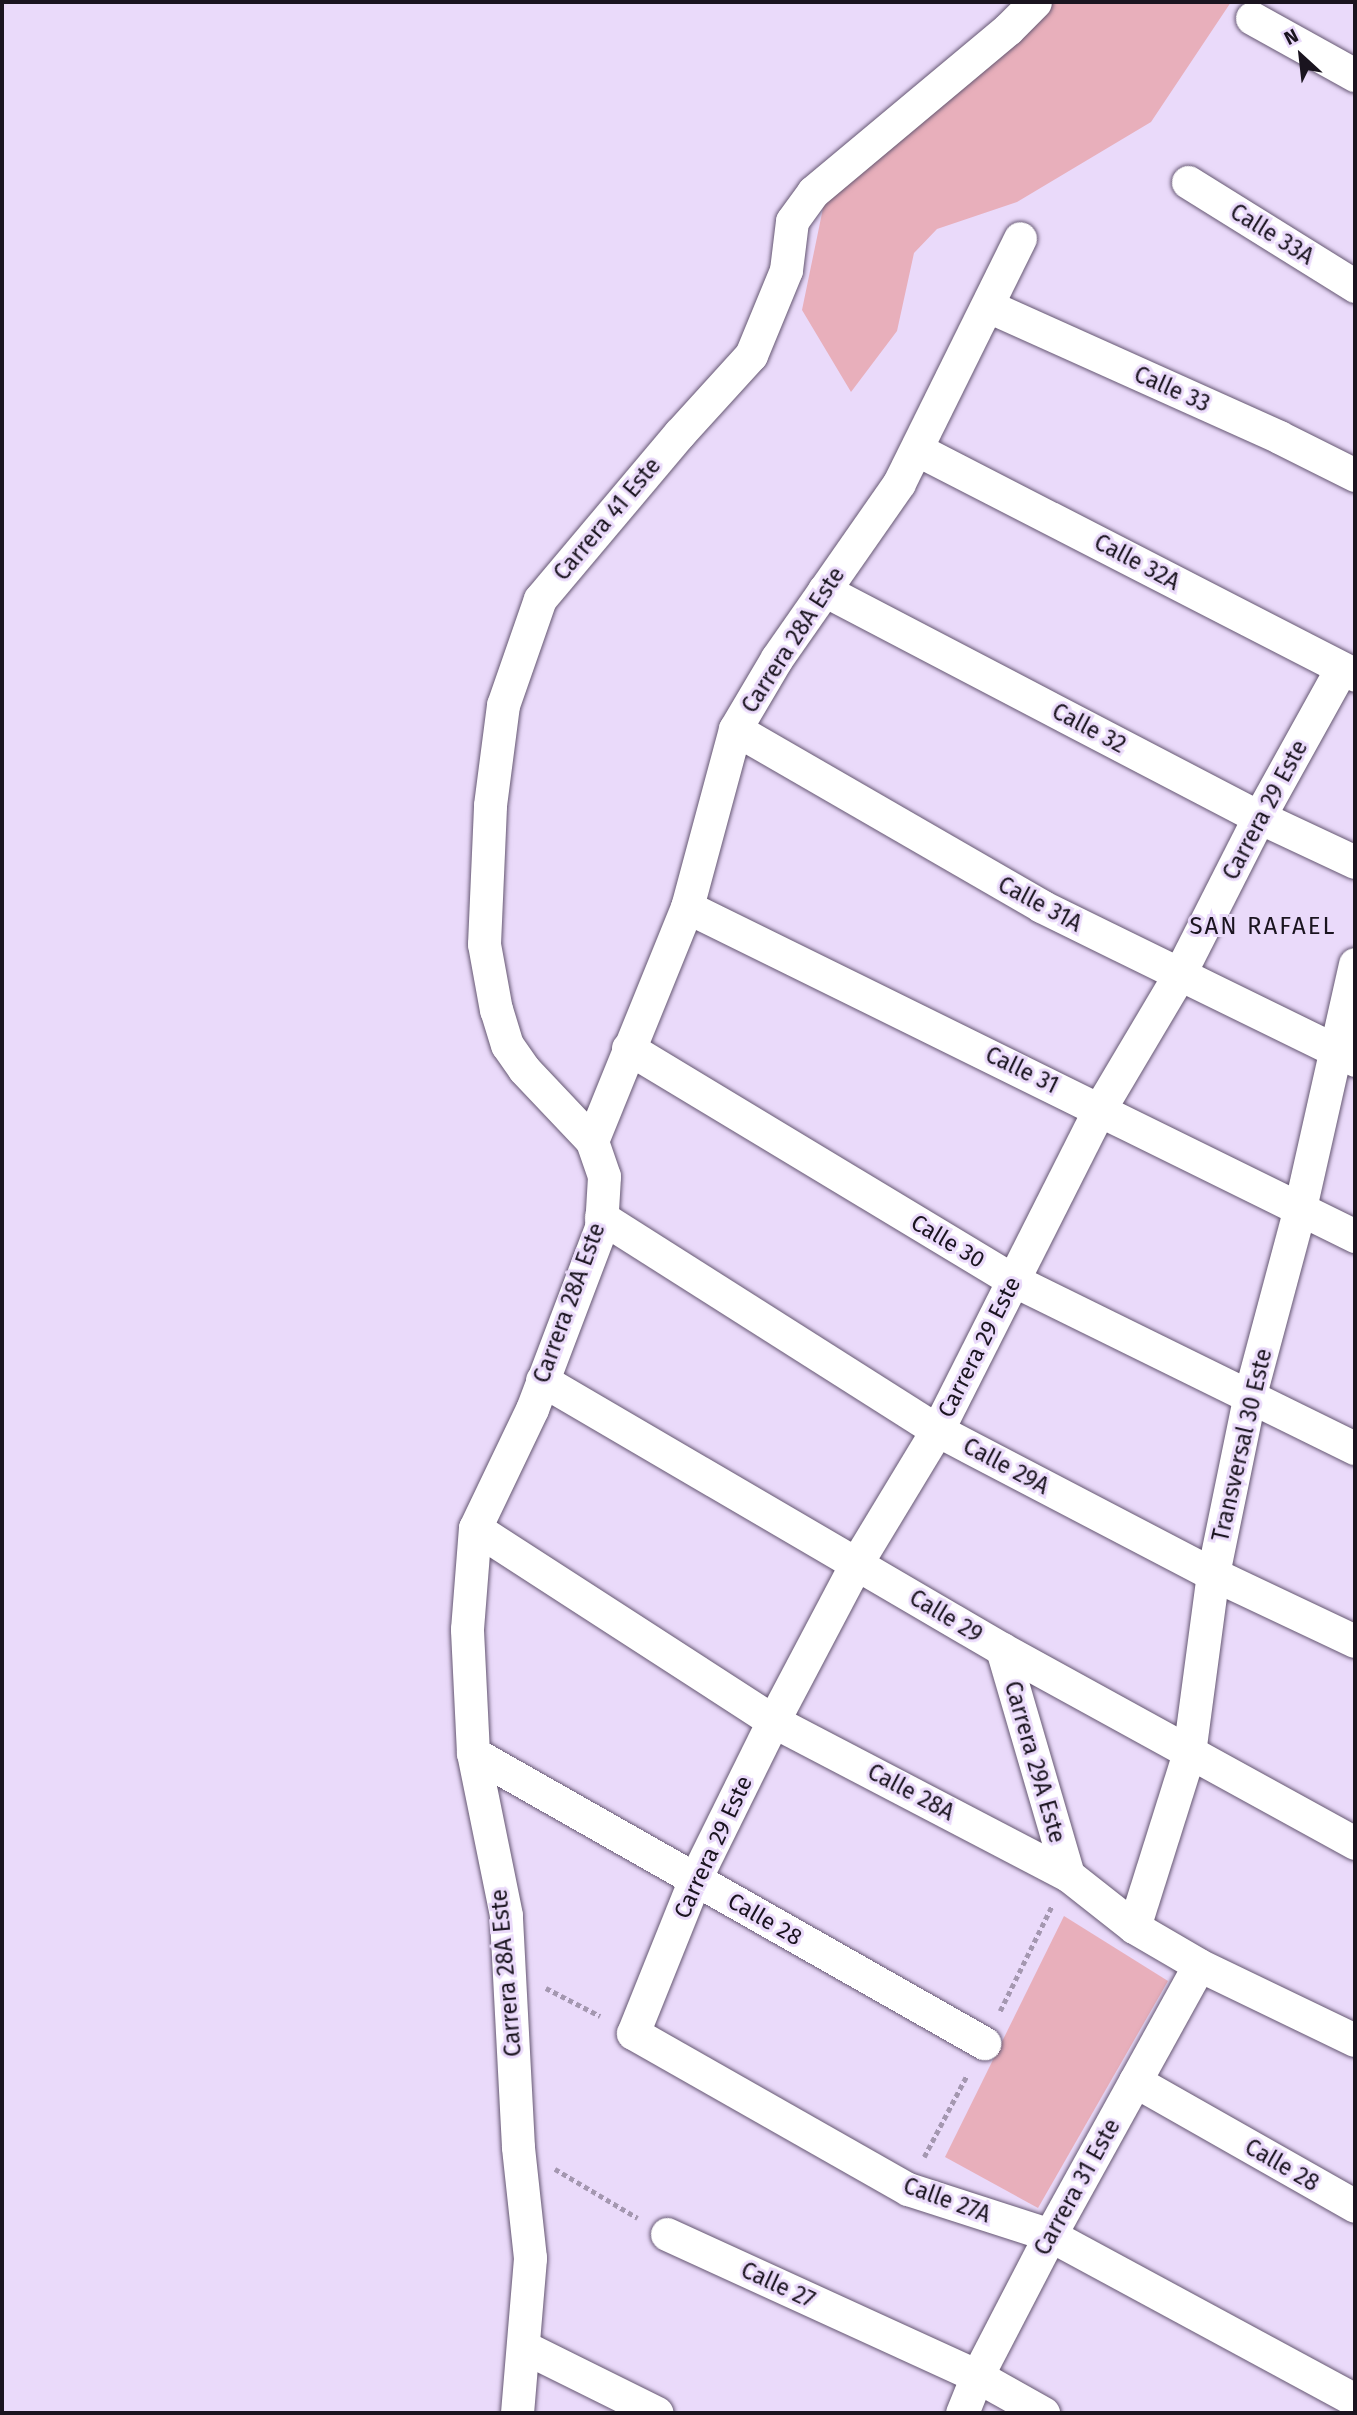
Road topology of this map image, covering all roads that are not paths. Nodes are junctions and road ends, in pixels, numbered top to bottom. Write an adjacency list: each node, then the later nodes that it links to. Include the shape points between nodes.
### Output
1 (1035, 2): 21 (street, Carrera 41 Este, via 1009,29 813,191 792,221 786,270 751,355 540,599 503,705 490,805 484,944 507,1045)
2 (1252, 18): 3 (street)
3 (1355, 75)
4 (1188, 182): 6 (street, Calle 33A)
5 (1020, 238): 7 (street, Carrera 28A Este)
6 (1355, 286)
7 (988, 306): 8 (street, Carrera 28A Este); 9 (street, Calle 33)
8 (918, 450): 10 (street, Carrera 28A Este); 11 (street, Calle 32A)
9 (1355, 475)
10 (824, 590): 12 (street, Carrera 28A Este); 13 (street, Calle 32)
11 (1348, 672): 13 (street, Carrera 29 Este)
12 (735, 729): 15 (street, Carrera 28A Este); 17 (street, Calle 31A, via 1041,906)
13 (1259, 817): 14 (street, Calle 32); 17 (street, Carrera 29 Este)
14 (1355, 862)
15 (687, 907): 18 (street, Carrera 28A Este); 20 (street, Calle 31)
16 (1355, 964): 19 (street, Transversal 30 Este)
17 (1178, 975): 19 (street, Calle 31A); 20 (street, Carrera 29 Este)
18 (628, 1048): 21 (street, Carrera 28A Este); 25 (street, Calle 30)
19 (1346, 1056): 22 (street, Transversal 30 Este)
20 (1100, 1108): 22 (street, Calle 31); 25 (street, Carrera 29 Este)
21 (592, 1141): 23 (street, Carrera 28A Este, via 604,1176)
22 (1300, 1208): 24 (street, Calle 31); 27 (street, Transversal 30 Este)
23 (601, 1217): 26 (street, Carrera 28A Este); 28 (street, Calle 29A)
24 (1355, 1236)
25 (1013, 1280): 27 (street, Calle 30); 28 (street, Carrera 29 Este)
26 (542, 1380): 30 (street, Carrera 28A Este); 31 (street, Calle 29)
27 (1250, 1398): 29 (street, Calle 30); 32 (street, Transversal 30 Este)
28 (937, 1430): 31 (street, Carrera 29 Este); 32 (street, Calle 29A)
29 (1355, 1448)
30 (475, 1528): 35 (street, Calle 28A); 36 (street, Carrera 28A Este, via 467,1629)
31 (857, 1562): 34 (street, Calle 29); 35 (street, Carrera 29 Este)
32 (1213, 1574): 33 (street, Calle 29A); 37 (street, Transversal 30 Este)
33 (1355, 1641)
34 (1002, 1649): 37 (street, Calle 29); 39 (street, Carrera 29A Este)
35 (774, 1721): 39 (street, Calle 28A); 40 (street, Carrera 29 Este)
36 (473, 1753): 40 (street, Calle 28); 50 (street, Carrera 28A Este, via 506,1915 518,2147 530,2258)
37 (1189, 1753): 38 (street, Calle 29); 41 (street, Transversal 30 Este)
38 (1355, 1843)
39 (1068, 1875): 41 (street, Calle 28A)
40 (695, 1879): 43 (street, Carrera 29 Este); 45 (street, Calle 28)
41 (1135, 1927): 42 (street, Calle 28A)
42 (1199, 1965): 44 (street, Calle 28A); 46 (street, Carrera 31 Este)
43 (634, 2033): 49 (street, Calle 27A, via 908,2189)
44 (1355, 2040)
45 (984, 2043)
46 (1135, 2081): 47 (street, Calle 28); 49 (street, Carrera 31 Este)
47 (1355, 2206)
48 (667, 2234): 51 (street, Calle 27)
49 (1050, 2235): 51 (street, Carrera 31 Este); 52 (street, Calle 27A)
50 (524, 2347): 53 (street, Carrera 28A Este); 54 (street)
51 (977, 2376): 55 (street, Carrera 31 Este); 56 (street, Calle 27)
52 (1355, 2400)
53 (517, 2413)
54 (657, 2413)
55 (962, 2413)
56 (1043, 2413)

